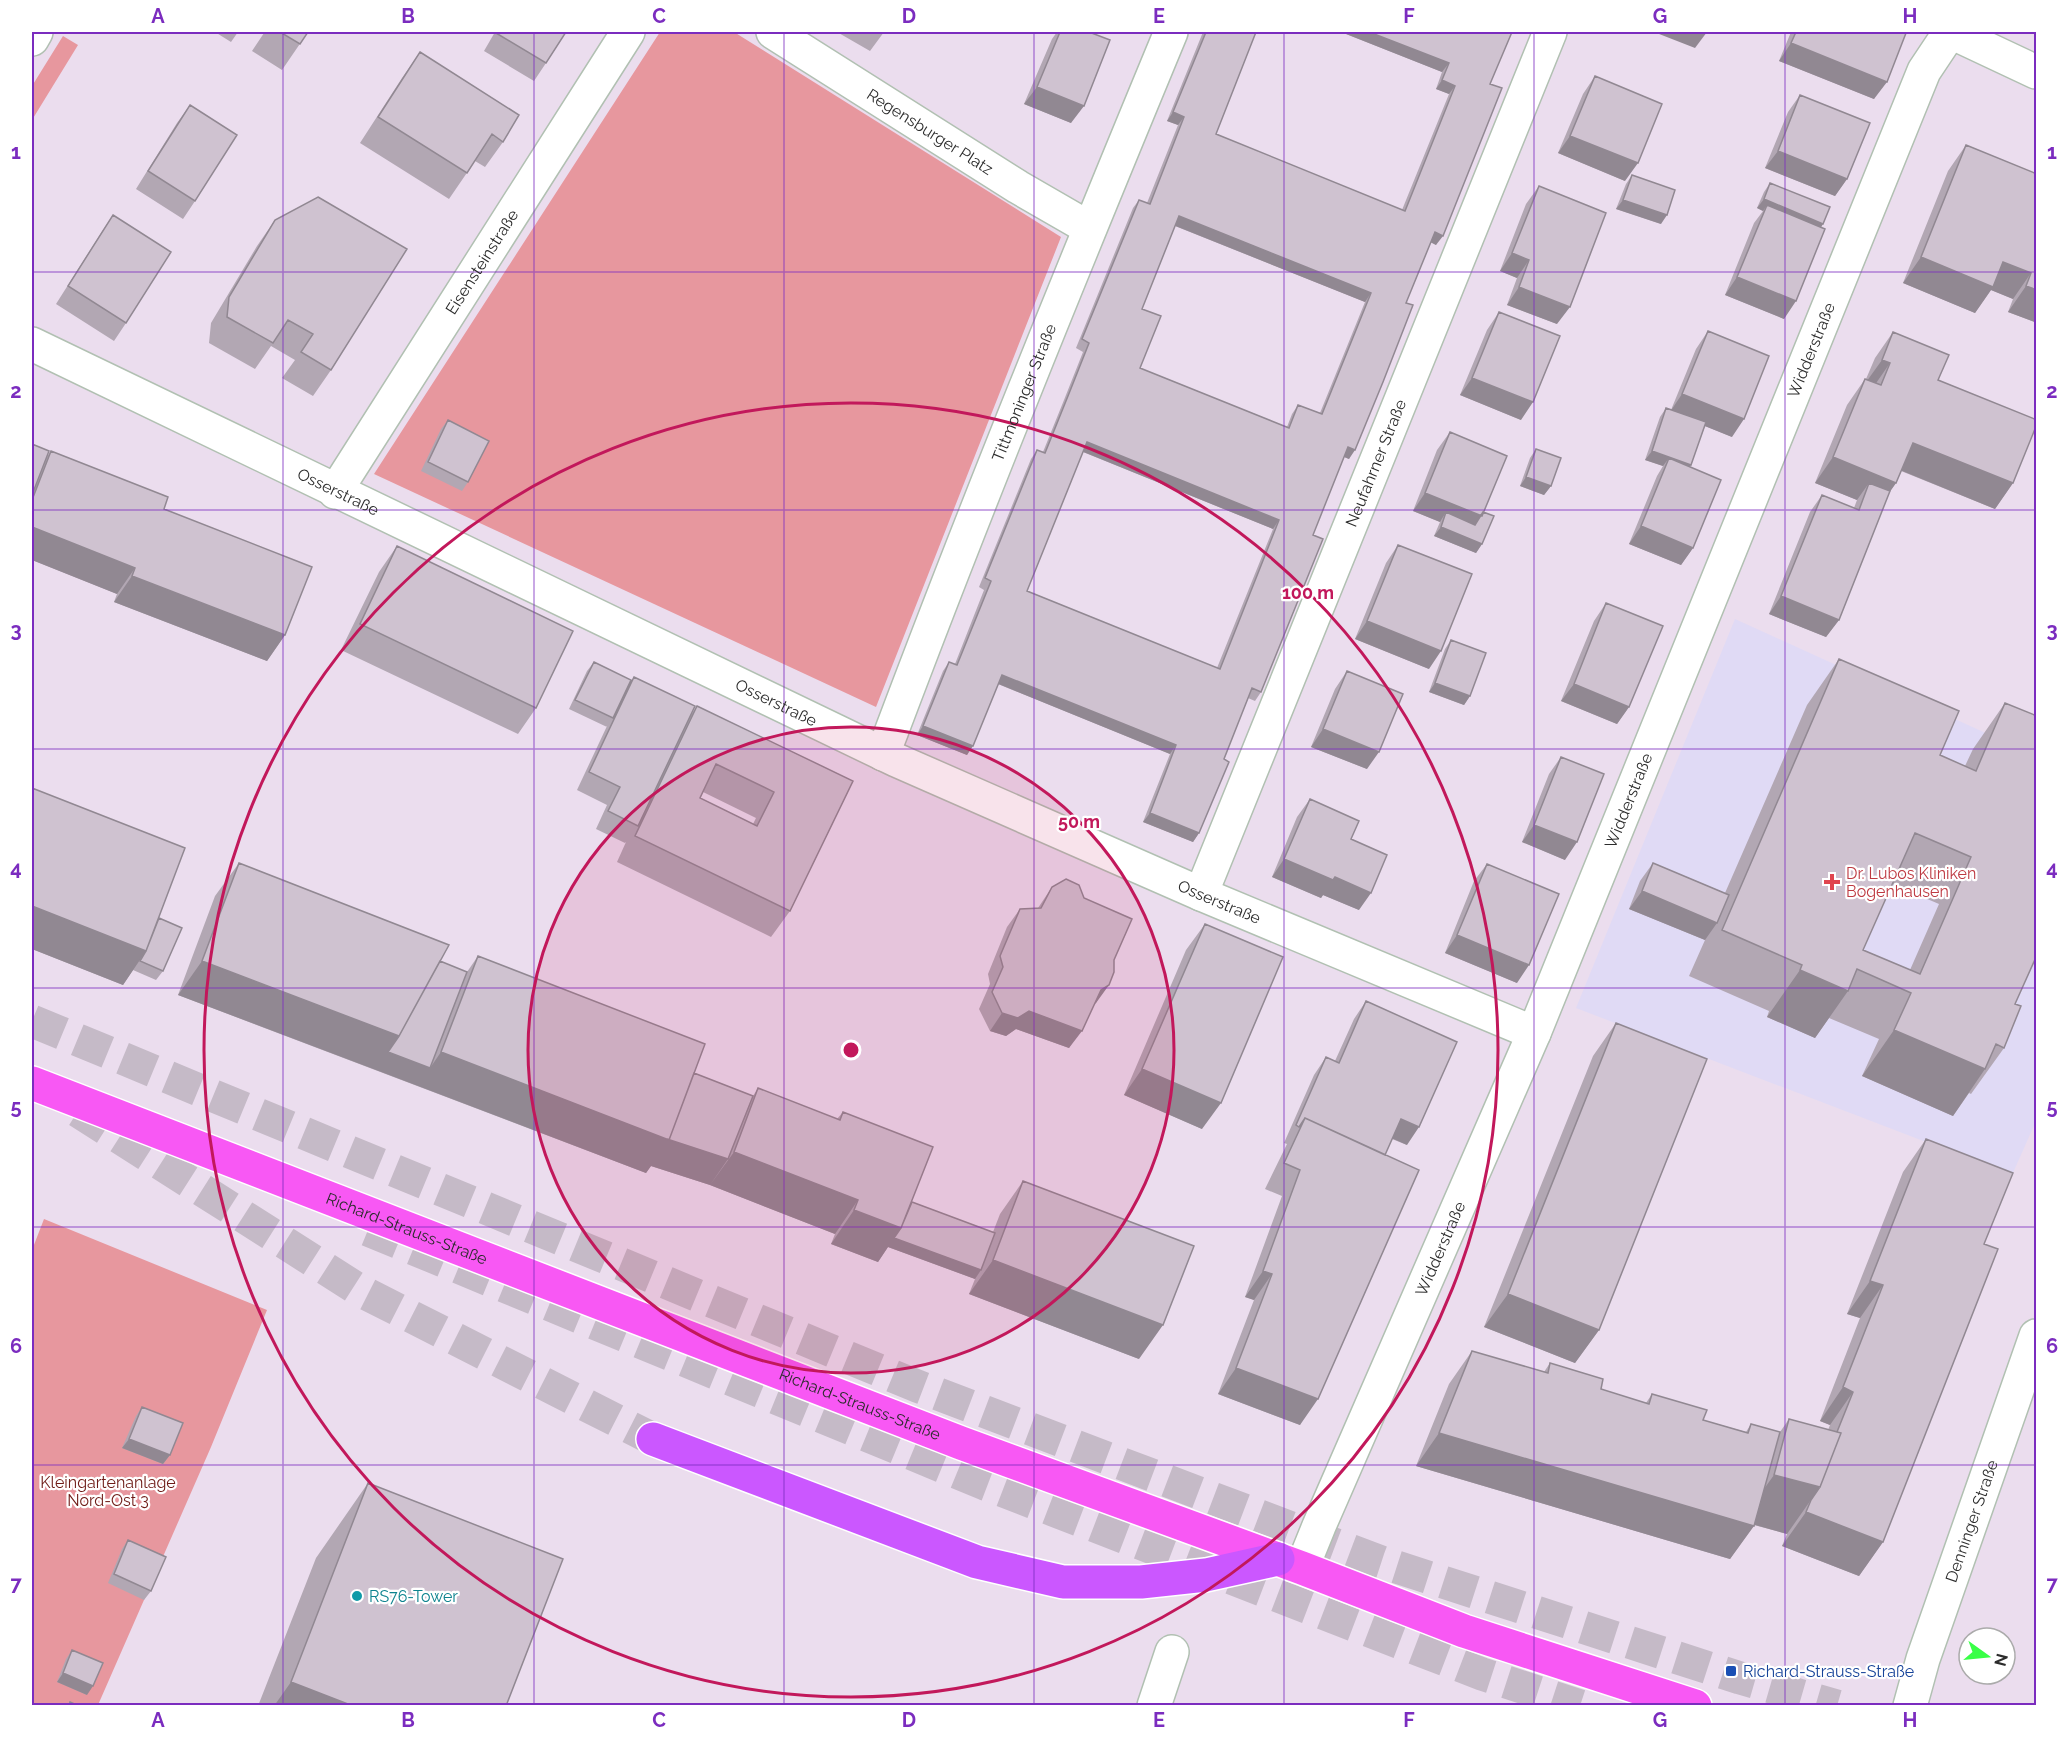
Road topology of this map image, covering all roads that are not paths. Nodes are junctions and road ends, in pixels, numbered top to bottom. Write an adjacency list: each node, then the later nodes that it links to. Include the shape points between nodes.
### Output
1 (36, 32): 7 (street)
2 (628, 32): 11 (street, Eisensteinstraße)
3 (773, 32): 9 (street, Regensburger Platz)
4 (1172, 32): 9 (street, Tittmoninger Straße)
5 (1550, 32): 13 (street, Neufahrner Straße)
6 (1951, 32): 8 (street); 14 (street, Widderstraße, via 1924,71)
7 (32, 39)
8 (2037, 72)
9 (1089, 228): 12 (street, Tittmoninger Straße)
10 (32, 344): 11 (street, Osserstraße)
11 (335, 492): 12 (street, Osserstraße)
12 (883, 754): 13 (street, Osserstraße)
13 (1201, 894): 14 (street, Osserstraße)
14 (1534, 1032): 18 (street, Widderstraße, via 1323,1515)
15 (32, 1083): 18 (main road, Richard-Strauss-Straße, via 961,1443)
16 (2037, 1336): 22 (street, Denninger Straße)
17 (653, 1439): 18 (highway, via 977,1562 1063,1582 1141,1582)
18 (1290, 1564): 21 (main road, Richard-Strauss-Straße, via 1464,1630)
19 (1172, 1652): 20 (street)
20 (1154, 1706)
21 (1695, 1706)
22 (1910, 1706)

